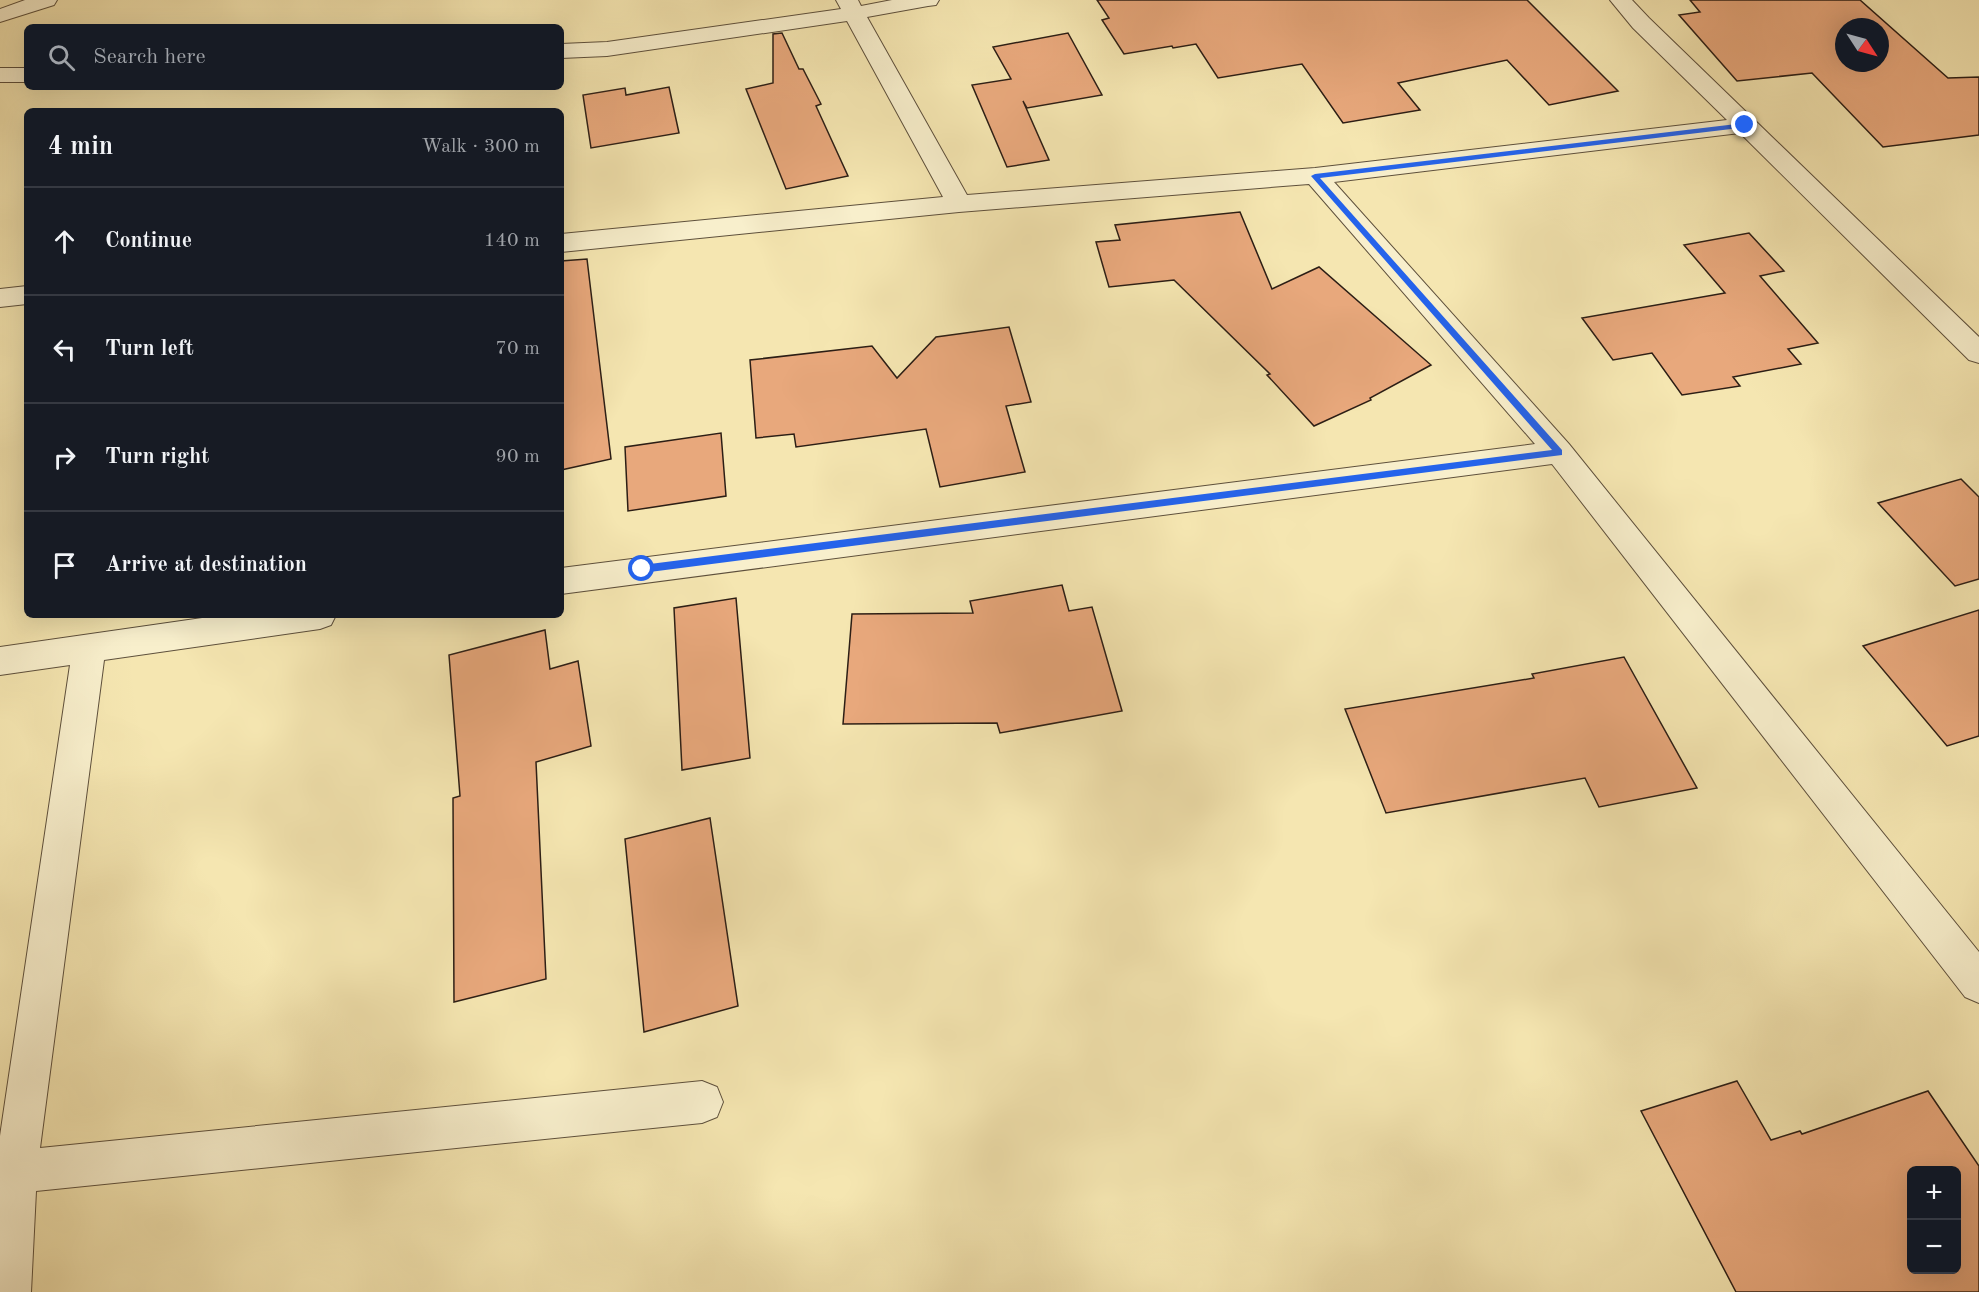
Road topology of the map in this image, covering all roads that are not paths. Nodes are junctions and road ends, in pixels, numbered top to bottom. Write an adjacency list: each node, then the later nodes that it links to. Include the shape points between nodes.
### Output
1 (46, 0): 5 (street)
2 (928, 0): 4 (street)
3 (1621, 0): 9 (street)
4 (851, 7): 6 (street, via 607,49); 11 (street)
5 (0, 16)
6 (564, 51)
7 (0, 75): 8 (street)
8 (24, 75)
9 (1745, 125): 10 (street); 15 (street)
10 (1315, 176): 11 (street); 16 (street)
11 (959, 204): 12 (street)
12 (564, 243)
13 (24, 295): 14 (street)
14 (0, 298)
15 (1979, 353)
16 (1559, 452): 17 (street); 21 (street)
17 (564, 581)
18 (299, 618): 19 (street)
19 (89, 648): 20 (street); 23 (street)
20 (0, 662)
21 (1979, 983)
22 (702, 1102): 23 (street)
23 (8, 1174): 24 (street)
24 (9, 1292)

